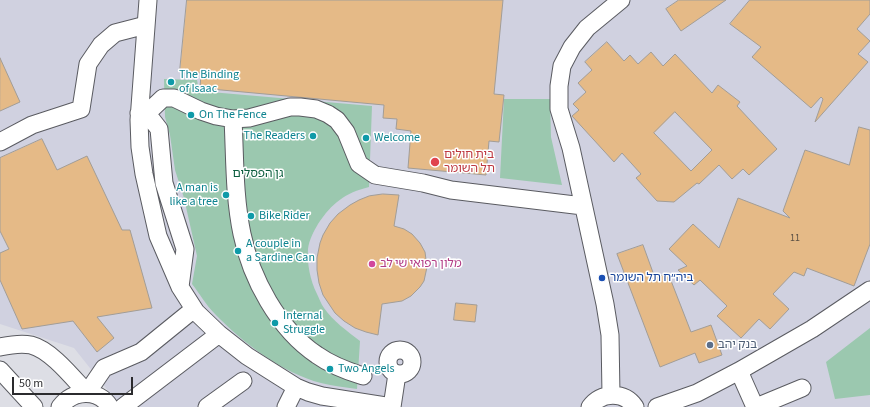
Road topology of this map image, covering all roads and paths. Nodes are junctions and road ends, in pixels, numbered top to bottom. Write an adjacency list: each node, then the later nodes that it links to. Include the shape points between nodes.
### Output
1 (148, 0): 3 (street)
2 (621, 0): 7 (street, via 587,28 572,47 562,66 559,109 571,148)
3 (146, 25): 4 (street); 6 (street, via 115,33 101,45 88,64 81,109 32,125)
4 (142, 114): 5 (street, via 163,98 174,98 208,114); 9 (street, via 140,147 158,236 180,287)
5 (233, 119): 7 (street, via 249,118 290,107 316,109 337,120 346,132 359,164 375,175 452,190); 15 (street, via 242,233 262,289 285,325 315,354 333,365)
6 (0, 142)
7 (583, 206): 20 (street, via 610,335)
8 (870, 290): 13 (street, via 812,329)
9 (194, 309): 10 (street); 19 (street, via 141,352 104,368)
10 (219, 334): 17 (street, via 246,356); 24 (street)
11 (0, 347): 19 (street, via 31,345 51,356)
12 (0, 370): 21 (street)
13 (739, 372): 30 (street, via 697,393); 31 (street)
14 (397, 374): 27 (street)
15 (363, 376)
16 (242, 381): 25 (street)
17 (296, 387): 26 (street); 27 (street, via 322,396)
18 (802, 388): 31 (street)
19 (87, 393): 22 (street, via 71,396); 23 (street, via 104,399)
20 (611, 395): 28 (street, via 602,397); 29 (street, via 626,399)
21 (34, 407)
22 (60, 407)
23 (110, 407)
24 (123, 407)
25 (207, 407)
26 (286, 407)
27 (392, 407)
28 (590, 407)
29 (635, 407)
30 (657, 407)
31 (755, 407)

